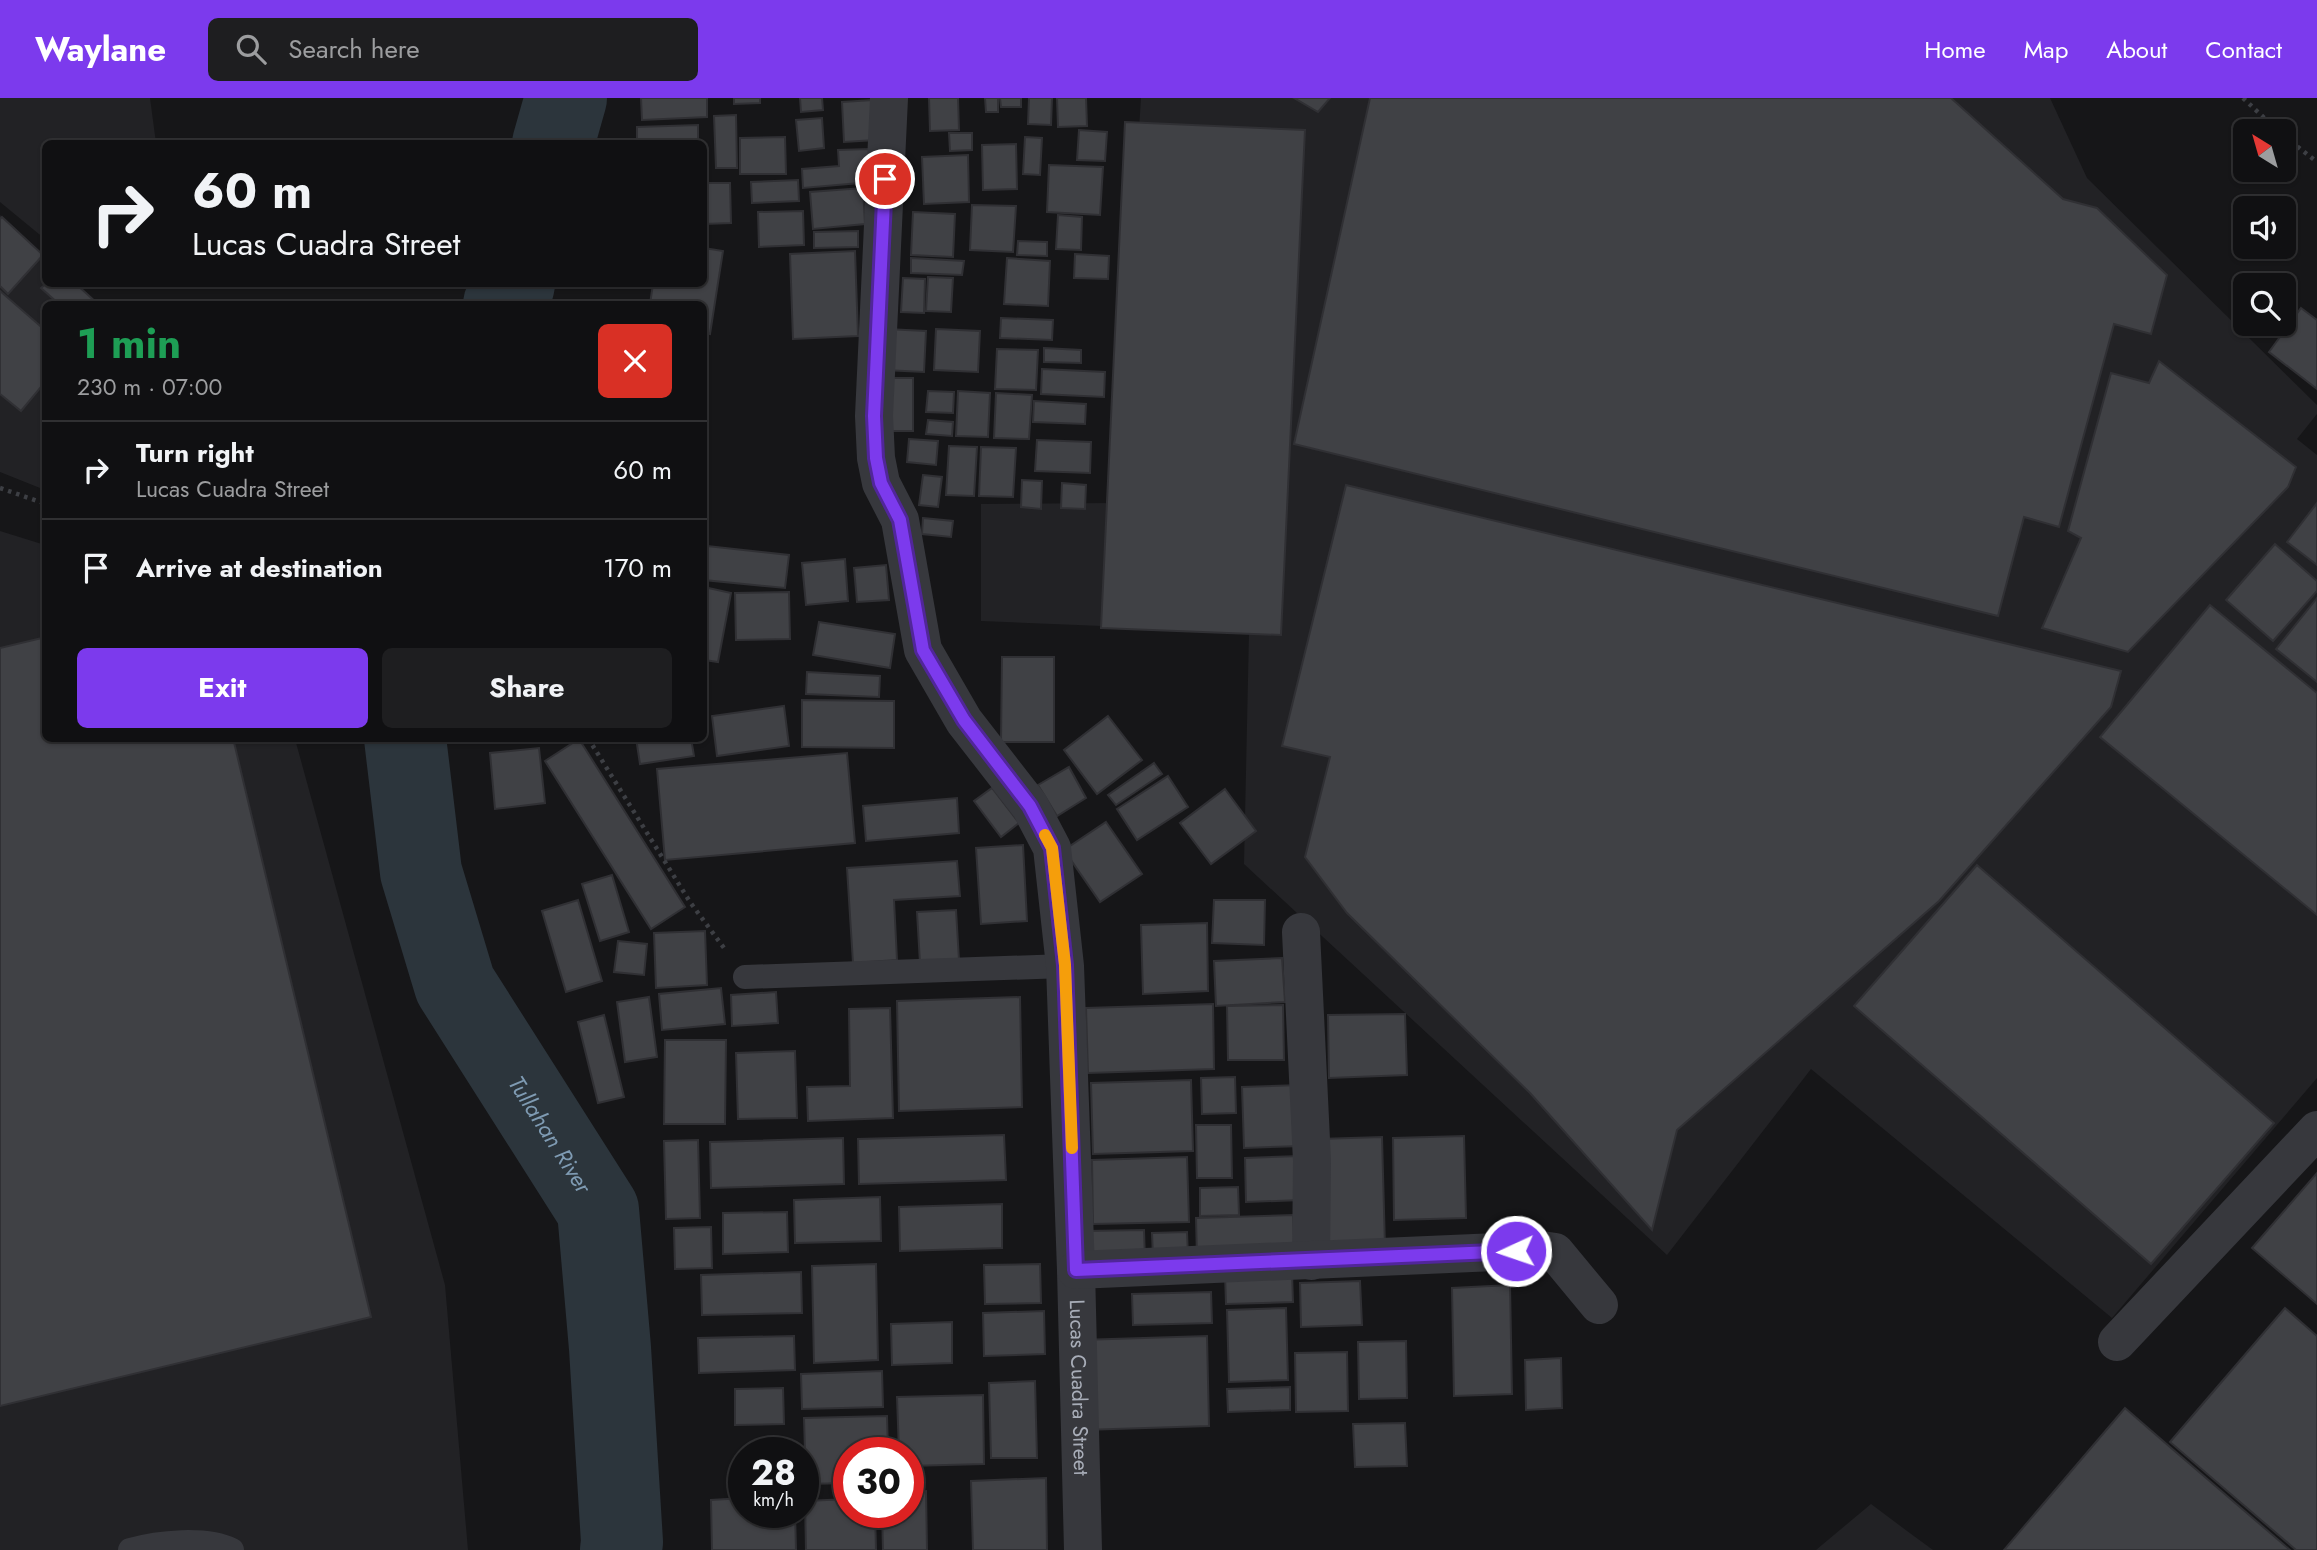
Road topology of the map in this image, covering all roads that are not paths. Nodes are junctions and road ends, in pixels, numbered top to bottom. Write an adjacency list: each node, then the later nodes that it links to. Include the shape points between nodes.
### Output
1 (889, 98): 3 (street, Lucas Cuadra Street, via 874,416 881,483 900,520 923,650 964,720 1030,806 1052,848)
2 (1301, 932): 6 (street, via 1312,1161)
3 (1065, 965): 4 (lane); 7 (street, Lucas Cuadra Street)
4 (745, 977)
5 (2317, 1130): 9 (street)
6 (1311, 1261): 7 (street); 8 (street, via 1542,1250 1555,1252)
7 (1076, 1270): 12 (street, Lucas Cuadra Street)
8 (1599, 1305)
9 (2117, 1342)
10 (130, 1550): 11 (lane, via 154,1543 220,1544)
11 (232, 1550)
12 (1083, 1550)

